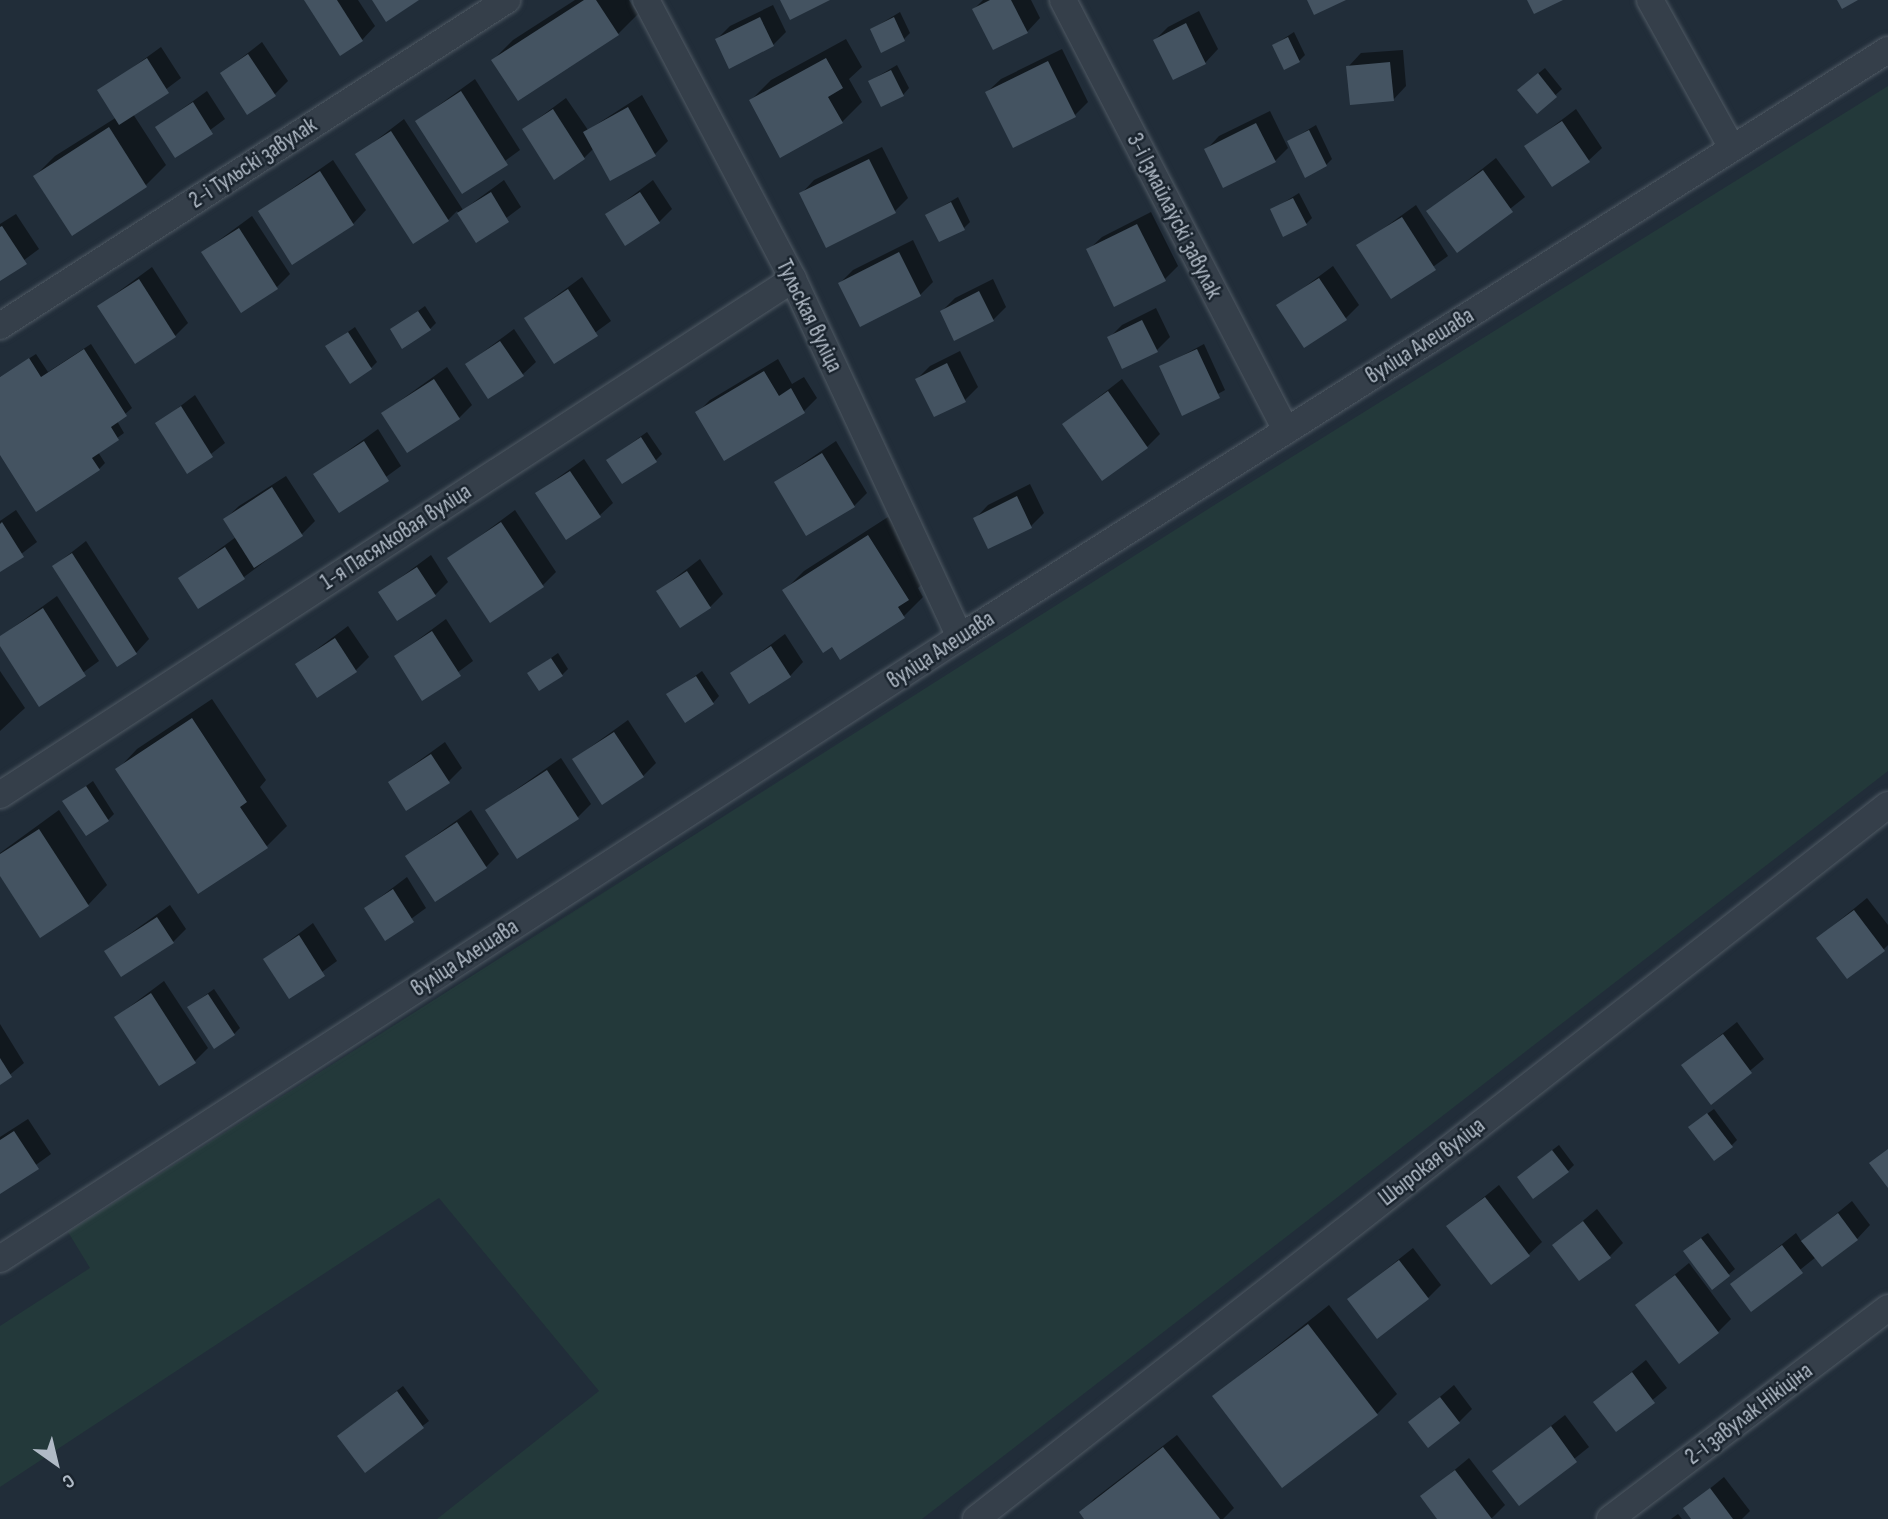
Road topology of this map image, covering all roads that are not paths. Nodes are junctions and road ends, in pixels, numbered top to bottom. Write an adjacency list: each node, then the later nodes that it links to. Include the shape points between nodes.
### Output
1 (507, 0): 8 (street, 2-і Тульскі завулак)
2 (646, 0): 7 (street, Тульская вуліца)
3 (1063, 0): 9 (street, 3-і Ізмайлаўскі завулак)
4 (1650, 0): 6 (street)
5 (1888, 50): 6 (street, вуліца Алешава)
6 (1732, 148): 9 (street, вуліца Алешава)
7 (793, 279): 10 (street, Тульская вуліца); 11 (street, 1-я Пасялковая вуліца)
8 (0, 326)
9 (1286, 431): 10 (street, вуліца Алешава)
10 (960, 637): 13 (street, вуліца Алешава)
11 (0, 795)
12 (1888, 805): 15 (street, Шырокая вуліца)
13 (0, 1259)
14 (1888, 1308): 16 (street, 2-і завулак Нікіціна)
15 (976, 1519)
16 (1610, 1519)

